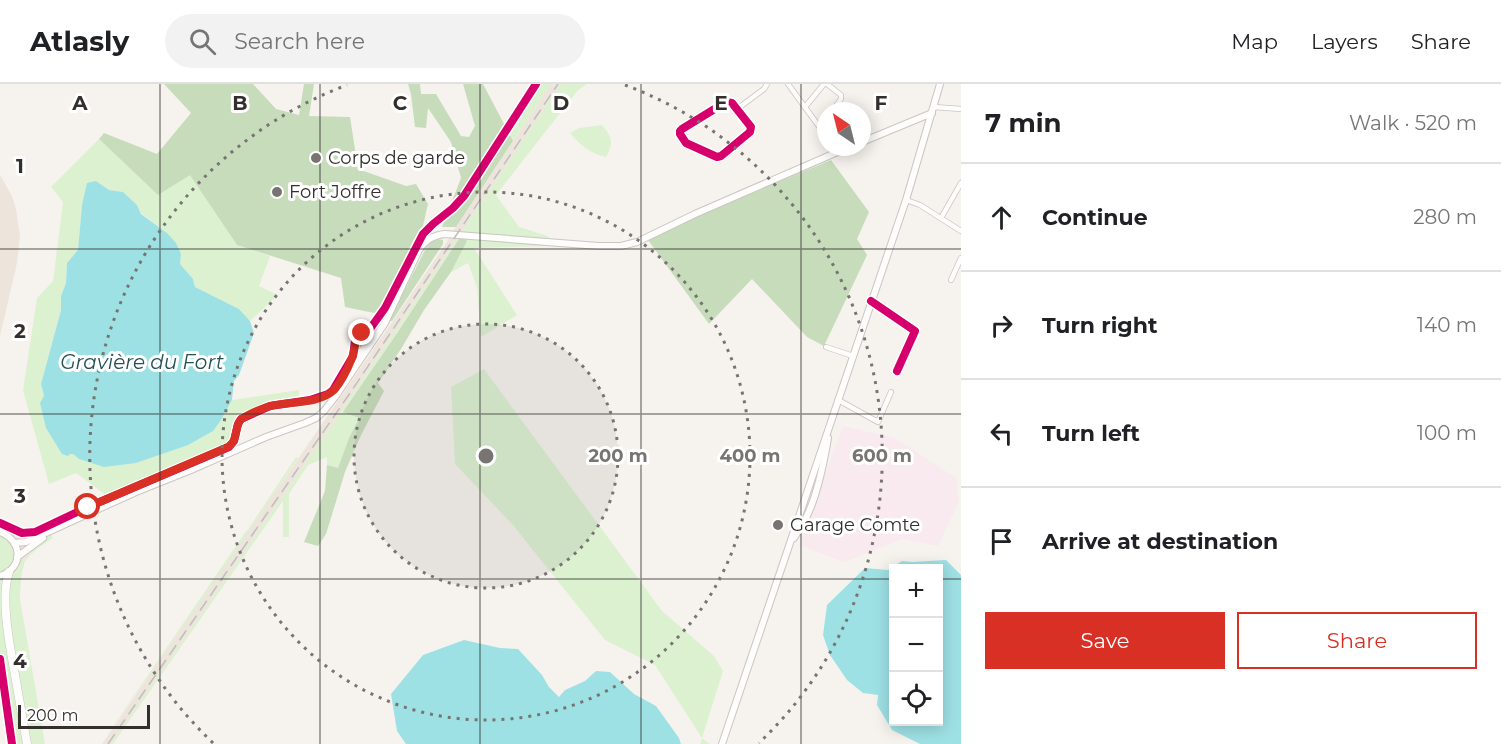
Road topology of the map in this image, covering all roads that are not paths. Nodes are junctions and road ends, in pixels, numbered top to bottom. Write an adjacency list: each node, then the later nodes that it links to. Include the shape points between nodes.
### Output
1 (767, 84): 8 (street)
2 (788, 84): 6 (street)
3 (826, 84): 5 (street, via 841,95); 6 (street)
4 (940, 84): 9 (main road)
5 (839, 102)
6 (805, 107): 10 (street)
7 (960, 108): 9 (street)
8 (737, 109): 8 (street, via 726,102 680,134 686,143 721,156 750,132 751,127)
9 (933, 110): 11 (main road); 14 (main road)
10 (817, 123)
11 (871, 138)
12 (822, 156): 25 (main road, via 626,245 438,235 421,247 385,322 324,411 310,421)
13 (961, 183): 15 (street)
14 (906, 200): 15 (street); 19 (main road)
15 (941, 218): 16 (street)
16 (961, 231)
17 (961, 258): 18 (street)
18 (951, 280)
19 (871, 301): 21 (main road); 22 (street, via 915,331)
20 (826, 347): 21 (street)
21 (853, 356): 24 (main road)
22 (897, 371)
23 (891, 392): 24 (street, via 878,422)
24 (837, 400): 33 (main road, via 806,519 788,549)
25 (71, 522): 27 (main road, via 26,542); 28 (main road)
26 (0, 532): 27 (main road)
27 (14, 543): 28 (main road)
28 (17, 557): 29 (main road)
29 (9, 572): 30 (main road); 32 (highway, via 7,616)
30 (0, 576)
31 (0, 598): 32 (highway)
32 (26, 744)
33 (722, 744)

